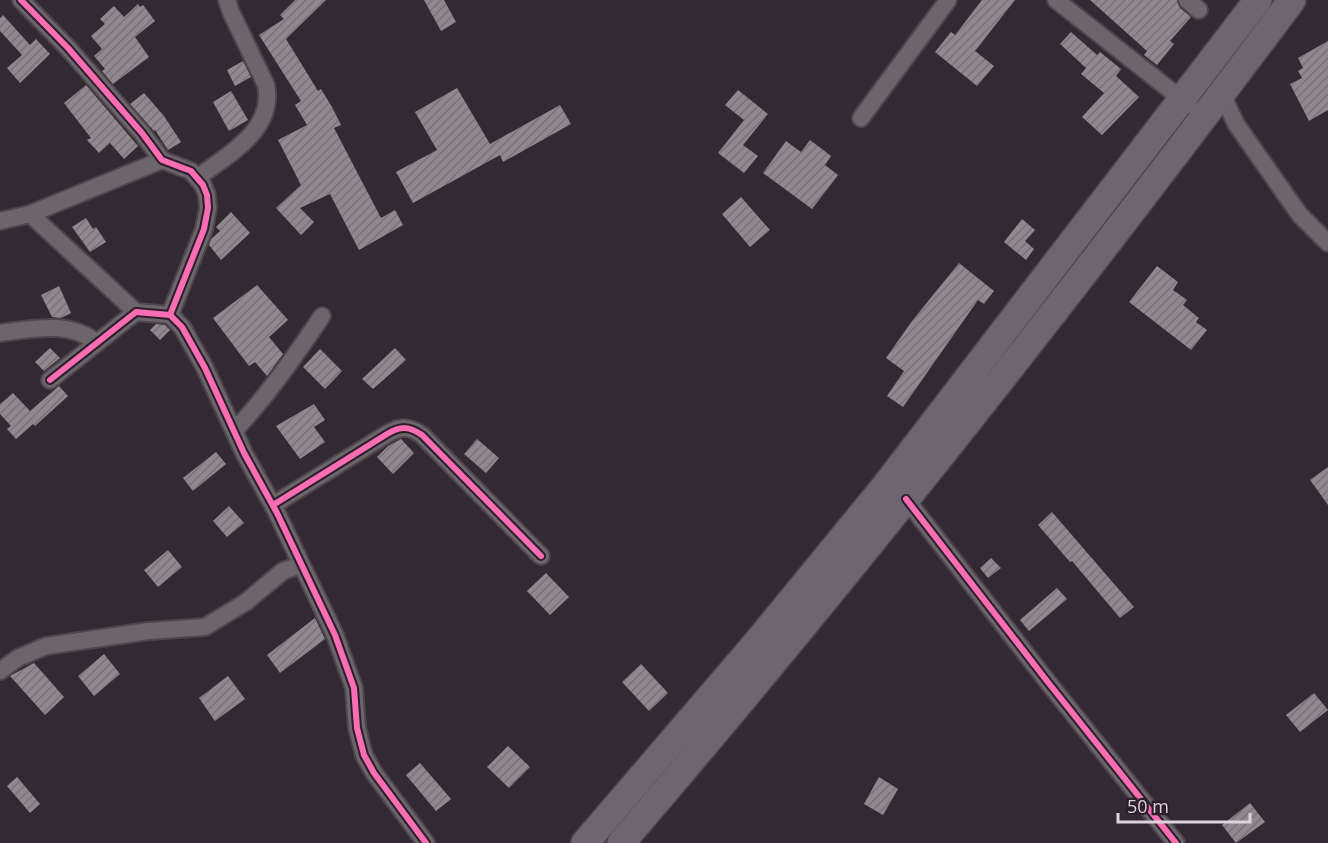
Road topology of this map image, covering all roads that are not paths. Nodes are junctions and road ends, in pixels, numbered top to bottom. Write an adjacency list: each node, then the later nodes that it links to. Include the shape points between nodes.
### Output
1 (21, 0): 11 (street, via 68,48)
2 (227, 0): 12 (street, via 268,96 257,129)
3 (948, 0): 10 (street)
4 (1056, 0): 8 (street)
5 (1258, 0): 8 (highway)
6 (1292, 0): 7 (highway)
7 (1222, 94): 9 (highway); 15 (street, via 1236,124 1290,201)
8 (1182, 100): 9 (street); 29 (highway, via 886,485)
9 (1204, 117): 23 (highway)
10 (861, 118)
11 (162, 160): 12 (street); 13 (street)
12 (198, 177): 17 (street, via 207,195 204,229)
13 (30, 214): 14 (street); 16 (street)
14 (0, 221)
15 (1328, 243)
16 (136, 312): 17 (street); 20 (street)
17 (170, 315): 22 (street, via 182,327 205,368)
18 (322, 316): 22 (street, via 284,373)
19 (0, 333): 20 (street, via 61,328 87,335)
20 (97, 343): 21 (street)
21 (50, 380)
22 (234, 431): 24 (street)
23 (906, 499): 30 (highway); 31 (street)
24 (273, 505): 25 (street, via 397,428 409,428 422,435); 26 (street)
25 (541, 556)
26 (301, 565): 27 (street, via 283,571 246,602 204,627 46,646); 28 (street, via 349,670 364,755)
27 (0, 671)
28 (426, 843)
29 (585, 843)
30 (621, 843)
31 (1176, 843)

